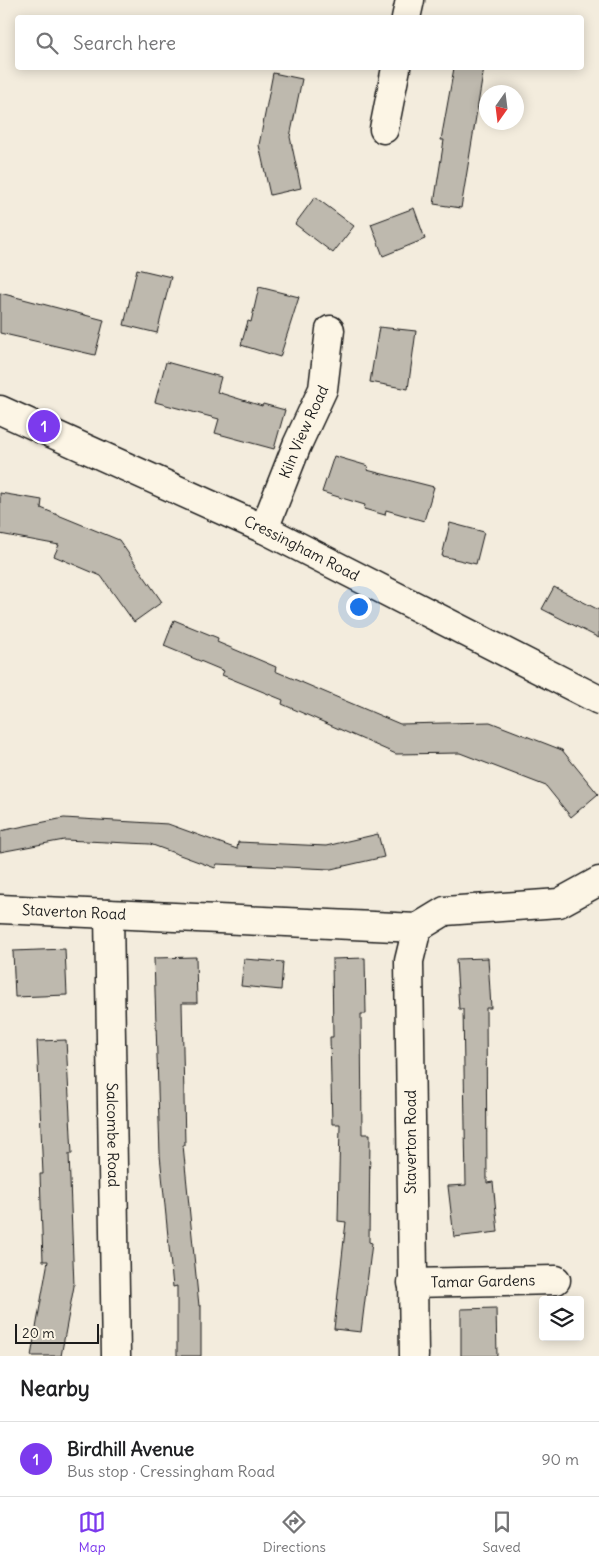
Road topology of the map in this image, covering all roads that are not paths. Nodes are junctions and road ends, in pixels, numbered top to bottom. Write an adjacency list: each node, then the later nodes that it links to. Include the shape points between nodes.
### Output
1 (410, 0): 2 (street)
2 (407, 15)
3 (396, 70): 4 (street)
4 (384, 129)
5 (330, 330): 7 (street, Kiln View Road, via 323,388)
6 (0, 410): 7 (street, Cressingham Road)
7 (264, 529): 8 (street, Cressingham Road)
8 (599, 700)
9 (599, 881): 12 (street, via 559,903 445,911)
10 (0, 909): 11 (street, Staverton Road)
11 (109, 914): 12 (street, Staverton Road); 15 (street, Salcombe Road)
12 (417, 928): 14 (street, Staverton Road, via 409,961)
13 (556, 1280): 14 (street, Tamar Gardens)
14 (412, 1283): 16 (street, Staverton Road)
15 (116, 1356)
16 (414, 1356)

